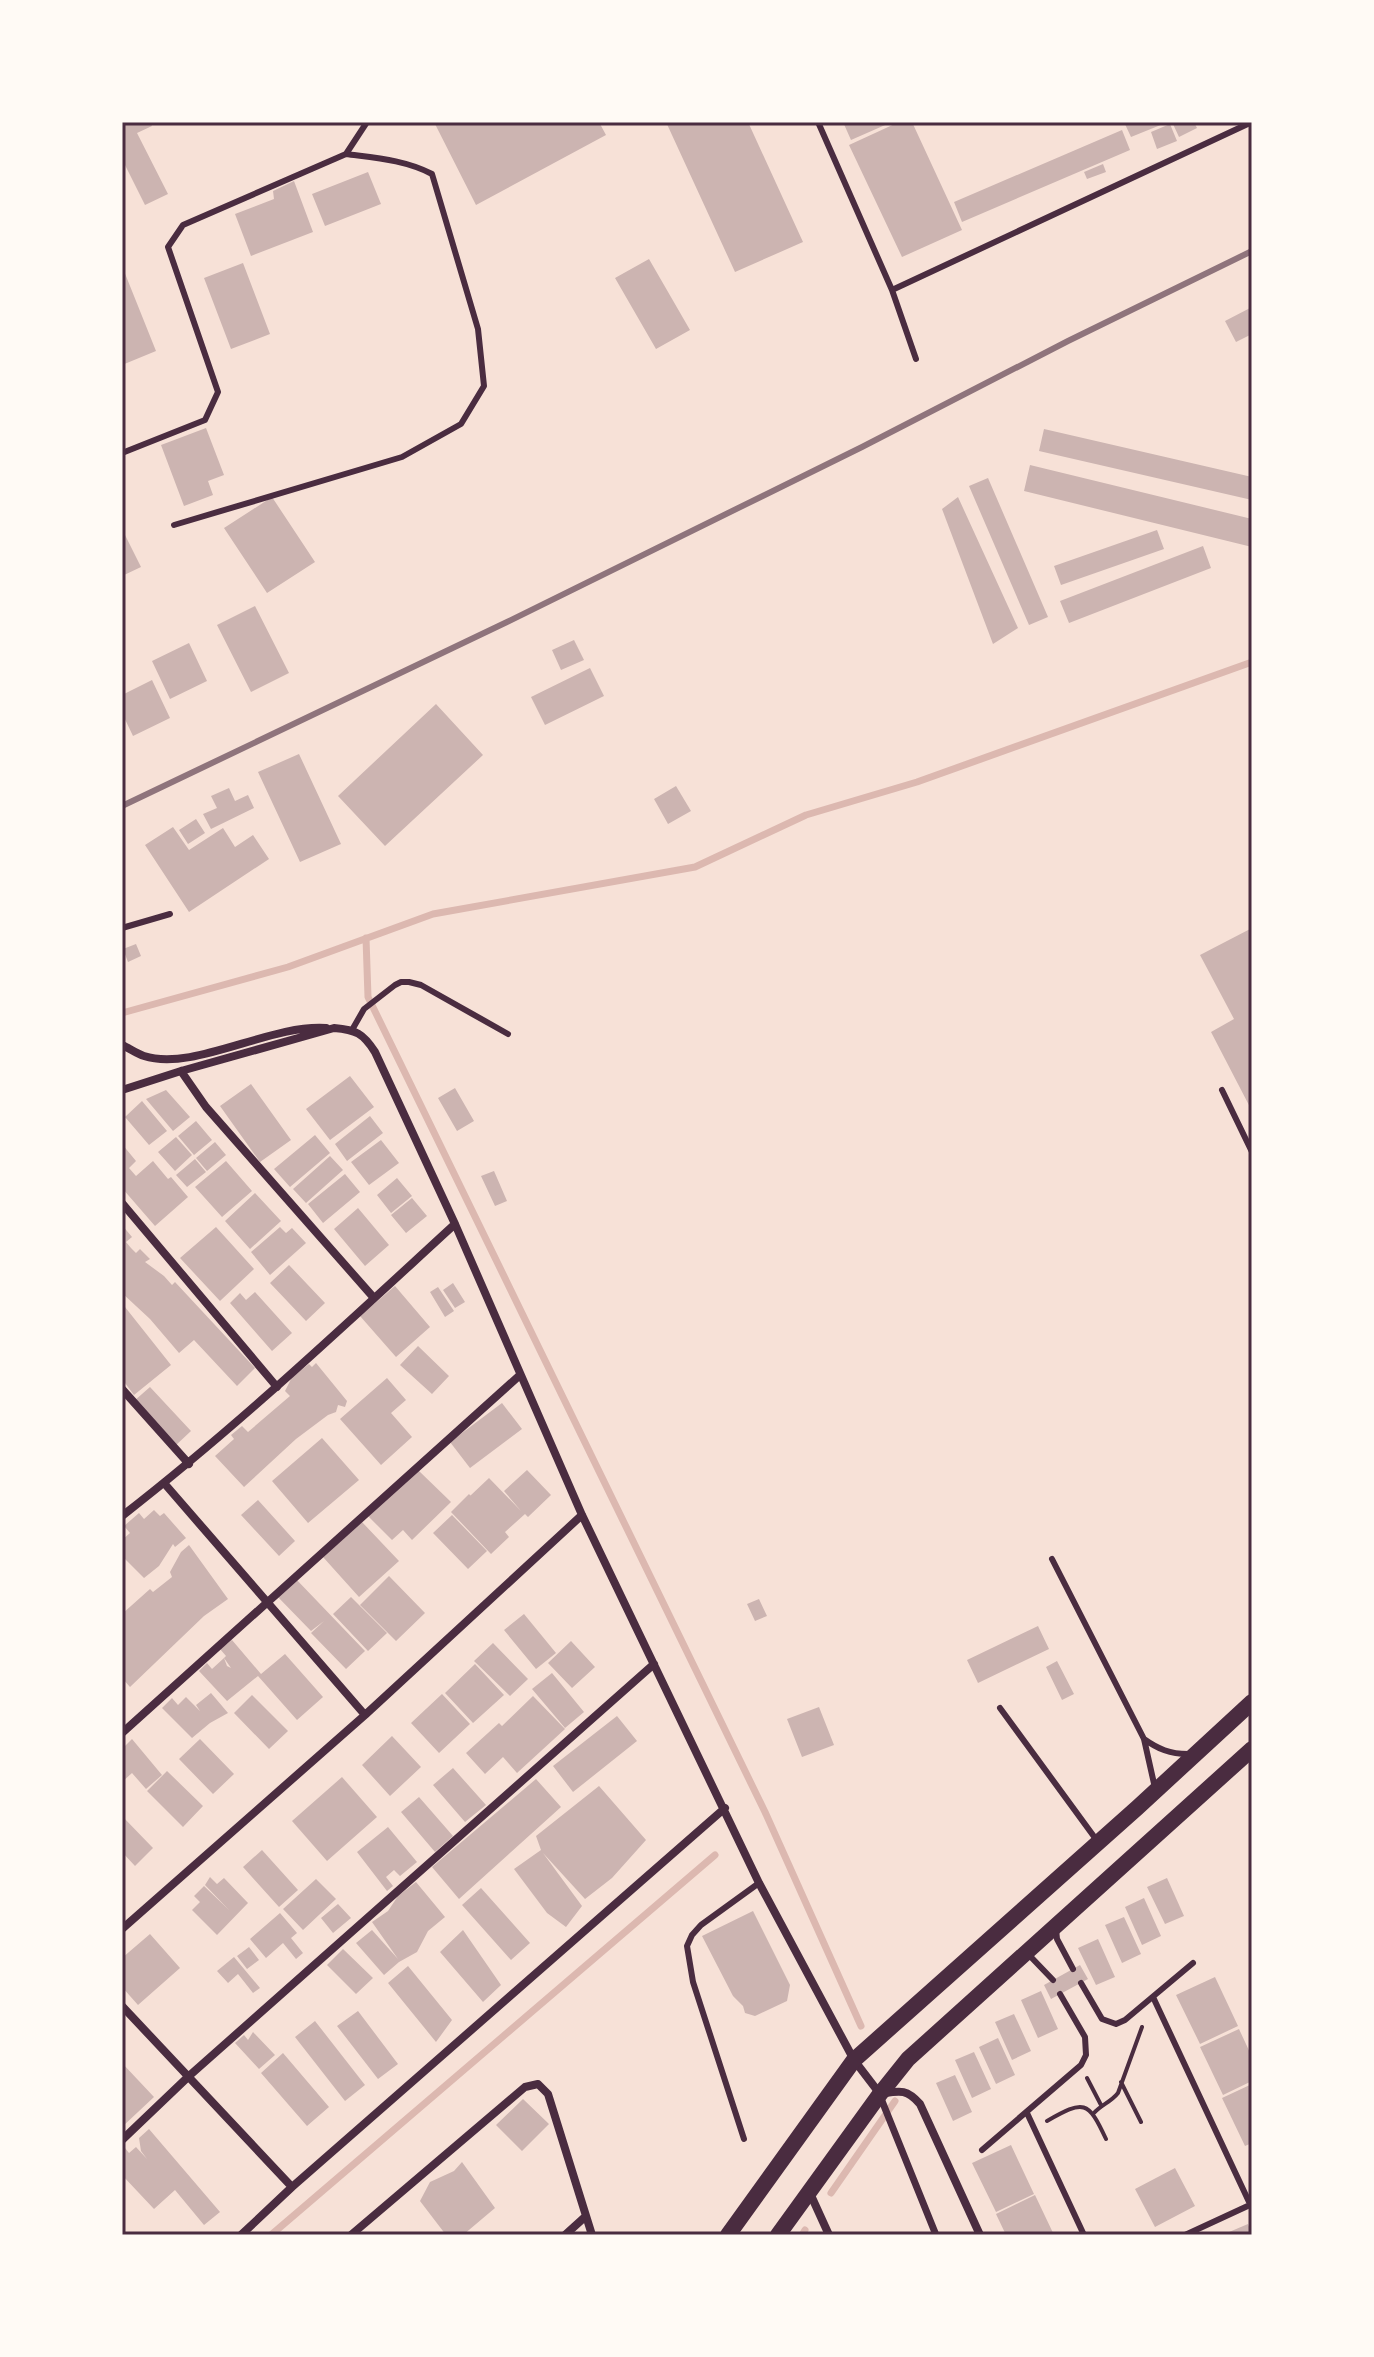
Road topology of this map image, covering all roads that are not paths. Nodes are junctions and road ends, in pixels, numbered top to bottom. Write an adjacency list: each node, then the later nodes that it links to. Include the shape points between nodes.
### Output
1 (367, 122): 4 (lane)
2 (818, 122): 5 (lane)
3 (1252, 122): 5 (lane)
4 (346, 154): 7 (lane, via 183,225 168,247 218,392 205,420); 8 (lane, via 396,161 432,174 478,329 484,386 461,424 402,457)
5 (892, 290): 6 (lane)
6 (916, 359)
7 (122, 453)
8 (174, 525)
9 (170, 914): 10 (lane)
10 (122, 928)
11 (331, 1029): 12 (street); 14 (street, via 310,1027 179,1058 145,1056); 15 (street)
12 (352, 1030): 13 (lane, via 364,1009 395,985 409,982); 20 (street, via 375,1052)
13 (508, 1034)
14 (122, 1045)
15 (181, 1071): 16 (street); 21 (street, via 206,1107)
16 (122, 1090)
17 (1222, 1090): 18 (lane)
18 (1252, 1152)
19 (122, 1203): 23 (street)
20 (455, 1224): 21 (street); 22 (street)
21 (374, 1298): 23 (street)
22 (520, 1375): 27 (street); 30 (street)
23 (277, 1387): 25 (street)
24 (122, 1389): 25 (street)
25 (189, 1464): 26 (street)
26 (164, 1483): 28 (street); 30 (street)
27 (582, 1515): 31 (street); 34 (street)
28 (122, 1516)
29 (1052, 1559): 36 (lane)
30 (266, 1602): 34 (street); 35 (street)
31 (654, 1664): 40 (street); 54 (street)
32 (1252, 1702): 38 (main road)
33 (1000, 1708): 41 (lane)
34 (365, 1715): 44 (street)
35 (122, 1733)
36 (1144, 1739): 38 (lane, via 1159,1750); 39 (lane)
37 (1252, 1749): 43 (main road)
38 (1198, 1753): 39 (main road)
39 (1156, 1791): 41 (main road)
40 (725, 1808): 42 (street); 60 (street)
41 (1098, 1842): 53 (main road)
42 (759, 1883): 53 (street); 57 (lane, via 701,1925 687,1946 693,1982)
43 (1056, 1926): 45 (main road); 47 (lane)
44 (122, 1929)
45 (1026, 1952): 48 (lane); 55 (main road, via 908,2059)
46 (1193, 1963): 51 (lane)
47 (1073, 1969)
48 (1053, 1980)
49 (1081, 1983): 51 (lane, via 1099,2015 1111,2023 1121,2022)
50 (1060, 1994): 56 (lane, via 1085,2037 1086,2055)
51 (1153, 1997): 62 (lane)
52 (122, 2006): 54 (street)
53 (854, 2060): 55 (street); 68 (main road)
54 (189, 2076): 58 (street); 60 (street)
55 (880, 2094): 61 (main road); 71 (street); 72 (street, via 900,2091 912,2094 920,2104)
56 (1027, 2113): 59 (lane); 73 (lane)
57 (744, 2139)
58 (122, 2140)
59 (982, 2150)
60 (292, 2187): 64 (street)
61 (808, 2190): 69 (main road); 70 (street)
62 (1251, 2204): 74 (lane)
63 (586, 2216): 65 (street, via 548,2094 538,2084 525,2087); 66 (street); 67 (street)
64 (241, 2235)
65 (351, 2235)
66 (565, 2235)
67 (592, 2235)
68 (728, 2235)
69 (778, 2235)
70 (829, 2235)
71 (936, 2235)
72 (980, 2235)
73 (1084, 2235)
74 (1185, 2235)

